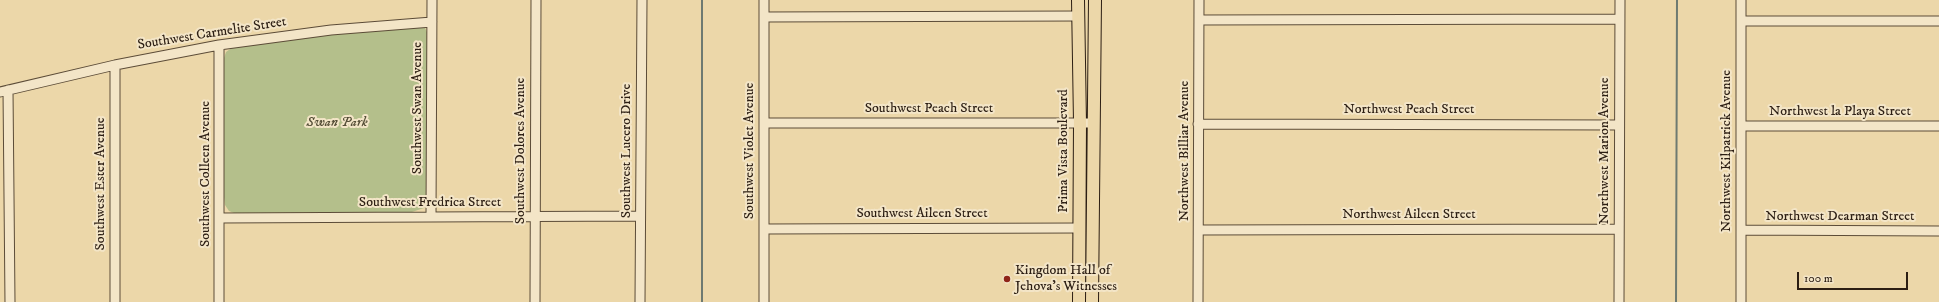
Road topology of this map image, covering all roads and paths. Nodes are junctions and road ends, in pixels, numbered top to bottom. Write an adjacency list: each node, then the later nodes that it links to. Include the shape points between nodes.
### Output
1 (432, 0): 16 (street, Southwest Swan Avenue)
2 (536, 0): 29 (street, Southwest Dolores Avenue)
3 (642, 0): 28 (street, Southwest Lucero Drive)
4 (764, 0): 11 (street, Southwest Violet Avenue)
5 (1078, 0): 10 (main road, Prima Vista Boulevard)
6 (1095, 0): 22 (main road, Prima Vista Boulevard)
7 (1199, 0): 13 (street, Northwest Billiar Avenue)
8 (1620, 0): 12 (street, Northwest Marion Avenue)
9 (1741, 0): 14 (street, Northwest Kilpatrick Avenue)
10 (1078, 16): 11 (street); 21 (main road, Prima Vista Boulevard)
11 (764, 17): 20 (street, Southwest Violet Avenue)
12 (1620, 19): 13 (street); 24 (street, Northwest Marion Avenue)
13 (1199, 20): 23 (street, Northwest Billiar Avenue)
14 (1741, 21): 15 (street); 25 (street, Northwest Kilpatrick Avenue)
15 (1939, 21)
16 (432, 22): 17 (street, Southwest Carmelite Street, via 331,30); 27 (street, Southwest Swan Avenue)
17 (219, 45): 18 (street, Southwest Carmelite Street); 30 (street, Southwest Colleen Avenue)
18 (115, 65): 19 (street, Southwest Carmelite Street); 38 (street, Southwest Ester Avenue)
19 (4, 91): 37 (street)
20 (764, 123): 21 (street, Southwest Peach Street); 32 (street, Southwest Violet Avenue)
21 (1080, 123): 22 (street, Southwest Peach Street); 31 (main road, Prima Vista Boulevard)
22 (1093, 123): 44 (main road, Prima Vista Boulevard)
23 (1198, 124): 24 (street, Northwest Peach Street); 34 (street, Northwest Billiar Avenue)
24 (1619, 125): 33 (street, Northwest Marion Avenue)
25 (1740, 126): 26 (street, Northwest la Playa Street); 35 (street, Northwest Kilpatrick Avenue)
26 (1939, 126)
27 (431, 216): 29 (street, Southwest Fredrica Street); 30 (street, Southwest Fredrica Street)
28 (640, 216): 29 (street, Southwest Fredrica Street); 41 (street, Southwest Lucero Drive)
29 (535, 217): 40 (street, Southwest Dolores Avenue)
30 (220, 218): 39 (street, Southwest Colleen Avenue)
31 (1079, 228): 32 (street, Southwest Aileen Street); 43 (main road, Prima Vista Boulevard)
32 (764, 229): 42 (street, Southwest Violet Avenue)
33 (1619, 229): 34 (street, Northwest Aileen Street); 46 (street, Northwest Marion Avenue)
34 (1199, 230): 45 (street, Northwest Billiar Avenue)
35 (1741, 230): 36 (street, Northwest Dearman Street); 47 (street, Northwest Kilpatrick Avenue)
36 (1939, 231)
37 (10, 302)
38 (115, 302)
39 (219, 302)
40 (535, 302)
41 (640, 302)
42 (764, 302)
43 (1079, 302)
44 (1092, 302)
45 (1198, 302)
46 (1619, 302)
47 (1741, 302)

